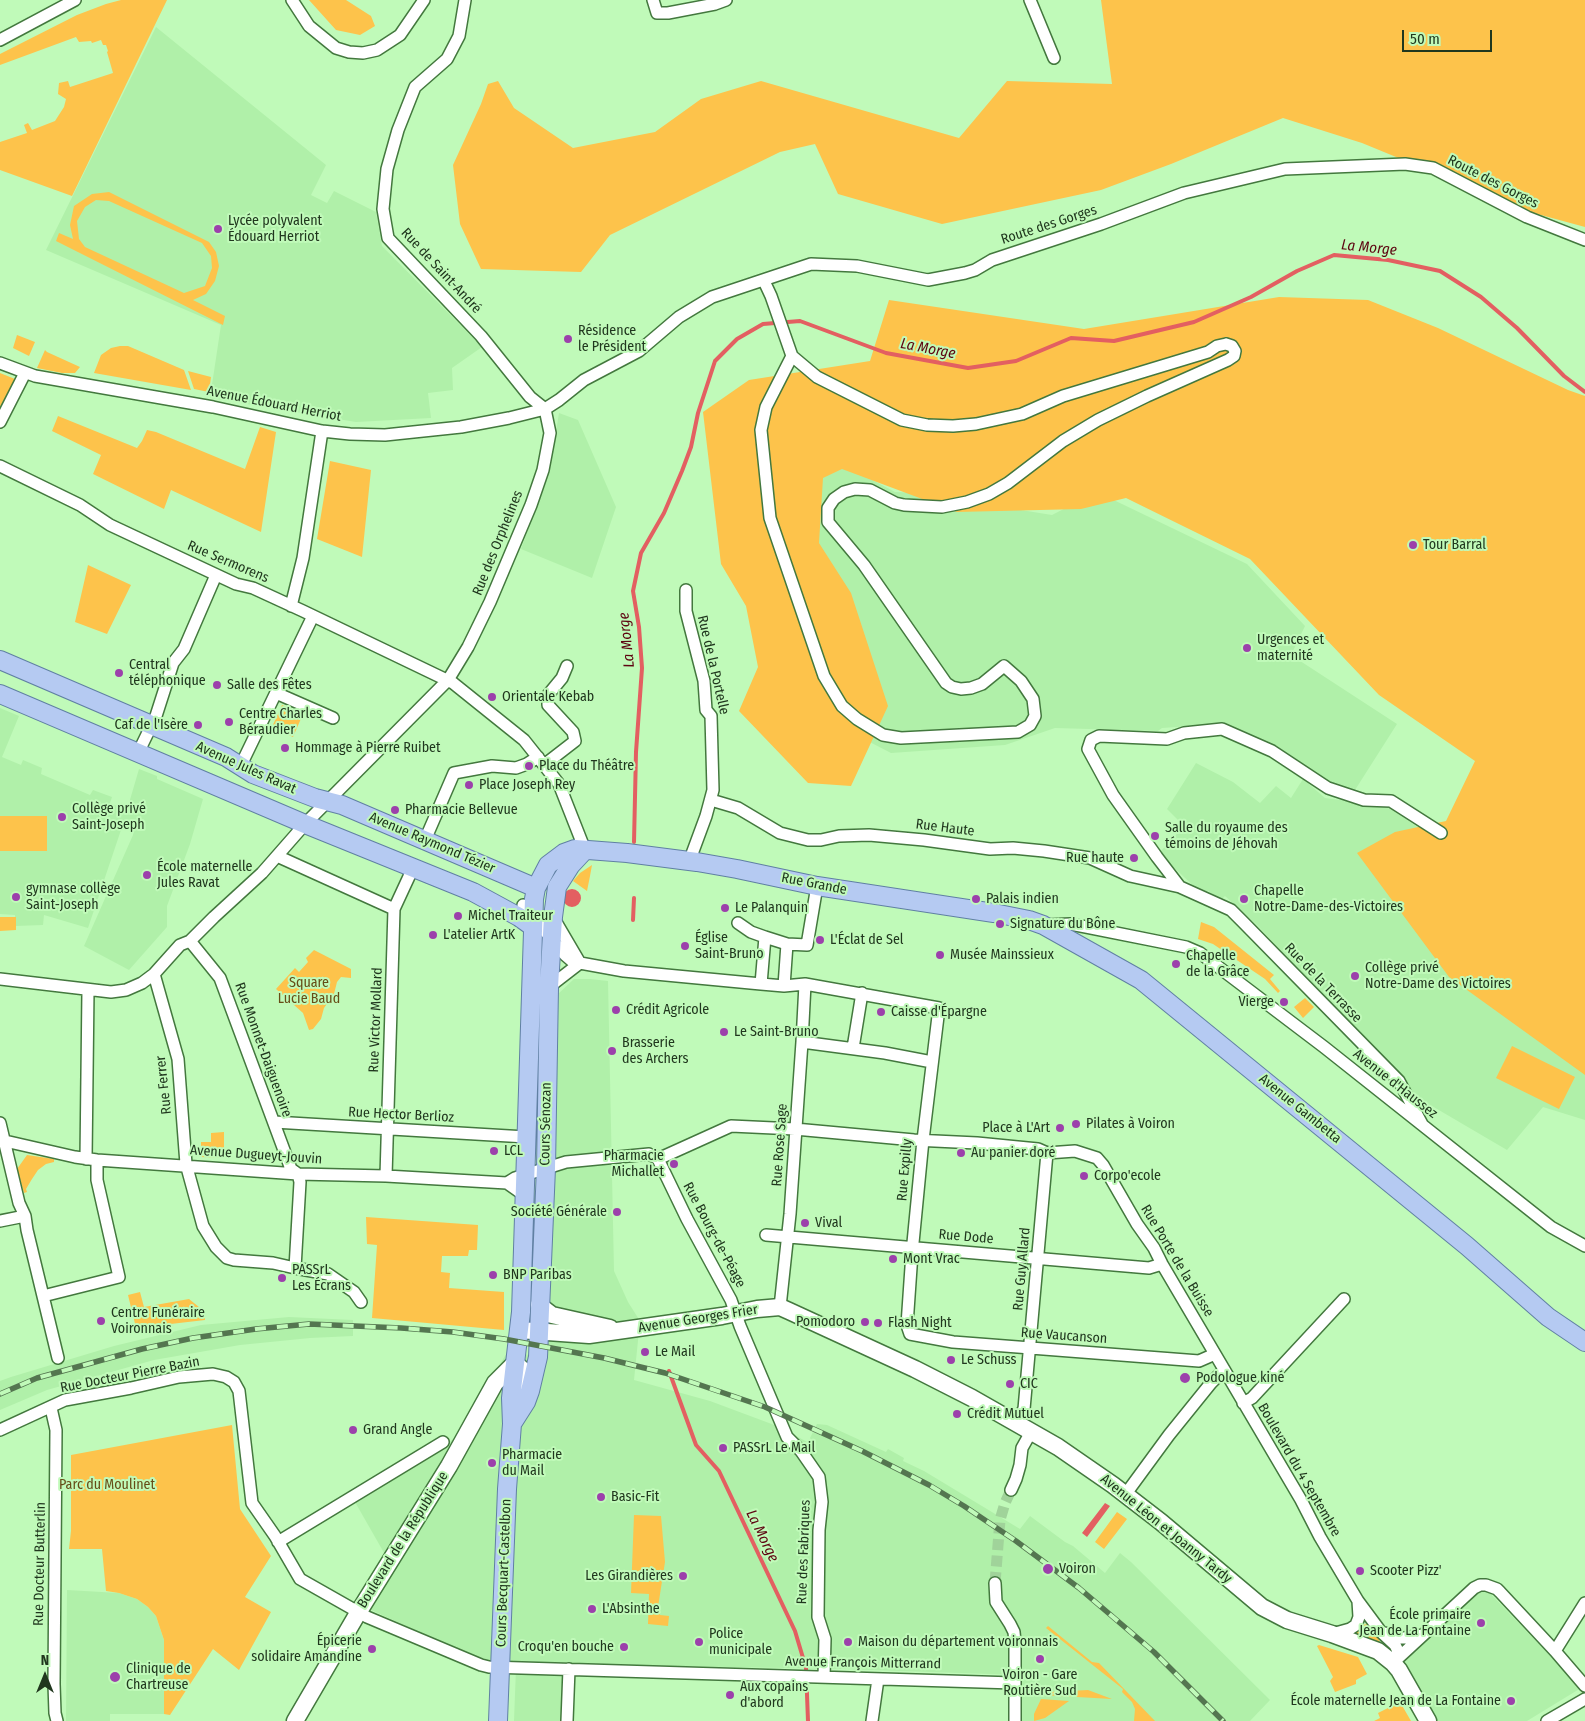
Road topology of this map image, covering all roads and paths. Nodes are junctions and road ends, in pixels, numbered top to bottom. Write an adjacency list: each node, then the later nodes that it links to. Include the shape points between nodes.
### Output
1 (75, 0): 8 (street)
2 (292, 0): 3 (street, via 309,26 336,48 363,53 377,50 400,35)
3 (424, 0)
4 (465, 0): 15 (street, Rue de Saint-André, via 459,36 447,59 415,87 398,130 387,169 383,209 388,238 481,336 530,397)
5 (653, 0): 6 (street, via 656,14)
6 (726, 0)
7 (1030, 0): 9 (street)
8 (0, 40)
9 (1054, 58)
10 (1585, 240): 11 (street, Route des Gorges, via 1527,217 1433,168 1405,164 1294,168 1184,193 992,260 965,274 928,280 857,266 811,264)
11 (764, 281): 12 (street); 15 (street, Route des Gorges, via 712,297 679,317 639,351 584,380)
12 (790, 351): 12 (street, via 766,407 761,430 770,518 821,668 842,706 883,734 901,738 1018,732 1030,725 1035,716 1033,699 1004,666 982,684 971,688 961,689 946,683 864,565 828,522 828,508 834,499 855,489 870,490 904,505 942,506 989,494 1098,420 1228,360 1235,351 1226,344 1217,346 1208,352 1063,396 1022,414 953,426 902,420 817,377)
13 (0, 363): 14 (street, Avenue Édouard Herriot)
14 (25, 373): 16 (street); 17 (street, Avenue Édouard Herriot, via 213,407)
15 (545, 409): 17 (street, Avenue Édouard Herriot, via 422,432 385,435); 25 (street, Rue des Orphelines, via 550,433 532,505 490,602)
16 (0, 422)
17 (322, 431): 21 (street, via 303,558)
18 (0, 466): 19 (street, Rue Sermorens, via 80,505 110,526)
19 (216, 575): 21 (street, Rue Sermorens); 29 (street, via 184,649 173,662)
20 (686, 590): 34 (street, Rue de la Portelle, via 686,611 704,681 706,710 711,716)
21 (292, 606): 22 (street, Rue Sermorens)
22 (313, 616): 25 (street, Rue Sermorens); 26 (street)
23 (0, 660): 29 (main road, Avenue Jules Ravat)
24 (567, 666): 31 (street, via 548,695 548,706 572,732 574,742)
25 (448, 680): 31 (street, Rue Sermorens, via 524,740); 35 (street, Rue des Orphelines)
26 (276, 693): 28 (street); 32 (street)
27 (0, 694): 30 (main road, Avenue Jules Ravat)
28 (333, 718)
29 (151, 726): 30 (street); 32 (main road, Avenue Jules Ravat)
30 (138, 753): 36 (main road, Avenue Jules Ravat)
31 (541, 761): 39 (street, via 516,768 492,766 454,773); 40 (street, Rue Sermorens, via 559,784)
32 (241, 765): 33 (main road, Avenue Jules Ravat, via 254,774)
33 (302, 793): 35 (main road, Avenue Jules Ravat); 36 (main road, via 306,803 302,810)
34 (711, 800): 42 (street, Rue de la Portelle); 45 (street, Rue Haute, via 738,808 780,833 808,840 869,835 990,849 1044,851 1090,858 1130,876)
35 (328, 802): 37 (street, Rue des Orphelines); 39 (main road, Avenue Raymond Tézier)
36 (283, 814): 37 (main road, Avenue Jules Ravat)
37 (305, 824): 41 (street, Rue des Orphelines); 43 (main road, Avenue Raymond Tézier)
38 (1441, 833): 45 (street, via 1391,801 1364,800 1328,788 1272,751 1222,729 1184,733 1168,739 1099,736 1091,740 1088,749 1113,795)
39 (425, 840): 48 (main road, Avenue Raymond Tézier)
40 (585, 850): 42 (main road, Rue Grande); 46 (main road); 48 (main road, Rue Grande, via 564,854 548,865)
41 (277, 856): 49 (street); 56 (street, Rue des Orphelines)
42 (689, 862): 44 (main road, Rue Grande)
43 (413, 868): 47 (main road, Avenue Raymond Tézier); 49 (street, Rue Victor Mollard)
44 (817, 886): 50 (main road, Rue Grande); 57 (street, via 807,945)
45 (1180, 887): 75 (street, Rue de la Terrasse, via 1231,910 1244,922 1398,1081)
46 (557, 888): 48 (main road); 51 (main road, Cours Sénozan)
47 (473, 892): 48 (main road, Avenue Raymond Tézier); 48 (main road, Avenue Raymond Tézier, via 519,917)
48 (533, 905): 51 (main road); 54 (street); 72 (main road, Cours Sénozan)
49 (394, 909): 76 (street, Rue Victor Mollard)
50 (994, 913): 53 (main road, Avenue Gambetta)
51 (552, 916): 54 (main road, Cours Sénozan); 58 (street)
52 (738, 923): 55 (street)
53 (1042, 926): 75 (street, Avenue d'Haussez, via 1070,924 1186,946 1200,953); 110 (main road, Avenue Gambetta, via 1140,980 1461,1240 1548,1316)
54 (551, 937): 58 (street, via 565,955); 64 (main road, Cours Sénozan)
55 (766, 937): 57 (street); 61 (street)
56 (190, 941): 59 (street, Rue des Orphelines, via 180,945); 73 (street, Rue Monnet-Daiguenoire, via 220,978)
57 (788, 944): 63 (street)
58 (580, 963): 61 (street, via 624,971); 64 (street)
59 (154, 974): 65 (street, Rue des Orphelines, via 126,990); 84 (street, Rue Ferrer, via 178,1059)
60 (0, 979): 65 (street, Rue des Orphelines)
61 (761, 984): 63 (street)
62 (805, 984): 63 (street); 66 (street); 69 (street, Rue Rose Sage)
63 (784, 986)
64 (549, 987): 85 (main road, Cours Sénozan)
65 (88, 990): 83 (street)
66 (864, 999): 67 (street); 70 (street)
67 (939, 1008): 68 (street); 71 (street, Rue Expilly)
68 (930, 1017)
69 (802, 1042): 70 (street); 77 (street, Rue Rose Sage)
70 (855, 1047): 71 (street)
71 (930, 1059): 79 (street, Rue Expilly)
72 (528, 1087): 78 (main road, Cours Sénozan); 85 (main road, via 538,1103 536,1136)
73 (274, 1122): 76 (street, Rue Hector Berlioz); 86 (street, Rue Monnet-Daiguenoire, via 291,1169)
74 (0, 1123): 80 (street)
75 (1422, 1124): 95 (street, Avenue d'Haussez, via 1551,1227)
76 (387, 1129): 78 (street, Rue Hector Berlioz); 88 (street, Rue Victor Mollard)
77 (795, 1129): 79 (street); 82 (street, via 731,1126); 94 (street, Rue Rose Sage)
78 (526, 1137): 87 (main road, Cours Sénozan)
79 (923, 1140): 81 (street, via 1038,1149); 96 (street, Rue Expilly)
80 (5, 1141): 83 (street, Avenue Dugueyt-Jouvin); 91 (street)
81 (1046, 1153): 97 (street, Rue Guy Allard); 98 (street, Rue Porte de la Buisse, via 1075,1151 1097,1158)
82 (658, 1159): 85 (street, via 649,1154 576,1160); 105 (street, Rue Bourg-de-Péage)
83 (91, 1160): 84 (street, Avenue Dugueyt-Jouvin); 100 (street, via 119,1277)
84 (187, 1166): 86 (street, Avenue Dugueyt-Jouvin); 99 (street, Rue Ferrer, via 203,1226 227,1258)
85 (546, 1168): 87 (street); 103 (main road, Cours Sénozan)
86 (298, 1174): 88 (street, Avenue Dugueyt-Jouvin); 99 (street)
87 (524, 1175): 89 (street); 90 (main road, Cours Sénozan)
88 (386, 1176): 89 (street, Avenue Dugueyt-Jouvin)
89 (506, 1184): 90 (street, Avenue Dugueyt-Jouvin)
90 (524, 1195): 106 (main road, Cours Sénozan)
91 (25, 1216): 92 (street); 100 (street)
92 (0, 1222)
93 (766, 1235): 94 (street, Rue Dode)
94 (788, 1238): 96 (street, Rue Dode); 104 (street, Rue Rose Sage)
95 (1585, 1246)
96 (913, 1247): 97 (street, Rue Dode); 109 (street, Rue Expilly, via 907,1325)
97 (1038, 1258): 98 (street, Rue Dode, via 1148,1268); 111 (street, Rue Guy Allard)
98 (1162, 1264): 112 (street, Rue Porte de la Buisse)
99 (295, 1268): 102 (street, Rue Ferrer, via 328,1274 354,1292)
100 (43, 1296): 113 (street)
101 (1344, 1299): 117 (street, via 1252,1398)
102 (361, 1302)
103 (539, 1305): 107 (street, Avenue Georges Frier, via 552,1315); 108 (main road, Cours Sénozan)
104 (780, 1307): 105 (street, Avenue Georges Frier); 119 (street, Avenue Léon et Joanny Tardy, via 915,1369)
105 (736, 1313): 107 (street, Avenue Georges Frier); 123 (street, Rue Bourg-de-Péage)
106 (519, 1330): 108 (street, Avenue Georges Frier); 114 (main road, Cours Becquart-Castelbon)
107 (617, 1330): 108 (street, Avenue Georges Frier, via 589,1335)
108 (538, 1331): 116 (main road, Cours Becquart-Castelbon, via 538,1357)
109 (910, 1334): 111 (street, Rue Vaucanson, via 953,1342)
110 (1585, 1342)
111 (1030, 1348): 112 (street, Rue Vaucanson, via 1199,1361); 119 (street, Rue Guy Allard, via 1024,1409)
112 (1215, 1354): 115 (street, Boulevard du 4 Septembre)
113 (58, 1358)
114 (514, 1363): 116 (street, via 525,1372); 120 (main road, Cours Becquart-Castelbon); 131 (street, Boulevard de la République, via 495,1382 449,1466)
115 (1224, 1370): 117 (street, Boulevard du 4 Septembre); 126 (street)
116 (526, 1402): 120 (main road, Cours Becquart-Castelbon)
117 (1243, 1403): 129 (street, Boulevard du 4 Septembre)
118 (51, 1408): 121 (street, Rue Docteur Pierre Bazin); 127 (street, Rue Docteur Pierre Bazin, via 65,1400 179,1377 213,1374 226,1377 239,1391 252,1504); 144 (street, Rue Docteur Butterlin, via 56,1430 54,1684)
119 (1016, 1422): 122 (street, Avenue Léon et Joanny Tardy)
120 (512, 1424): 137 (main road, Cours Becquart-Castelbon)
121 (0, 1430)
122 (1032, 1432): 125 (street, via 1022,1448); 126 (street, Avenue Léon et Joanny Tardy)
123 (787, 1437): 139 (street, Rue des Fabriques, via 819,1477 822,1502 817,1604 825,1639)
124 (443, 1442): 127 (street)
125 (1011, 1490)
126 (1125, 1495): 133 (street, Avenue Léon et Joanny Tardy, via 1262,1606 1287,1620)
127 (278, 1542): 131 (street, Rue Docteur Pierre Bazin, via 300,1580)
128 (995, 1583): 141 (street, via 995,1598 1000,1611 1014,1632)
129 (1358, 1601): 132 (street, Boulevard du 4 Septembre); 133 (street, via 1356,1625)
130 (1585, 1603): 135 (street)
131 (358, 1613): 137 (street, Rue Docteur Pierre Bazin, via 481,1665); 145 (street, Boulevard de la République)
132 (1381, 1632): 134 (street, via 1396,1638); 136 (street, Boulevard du 4 Septembre)
133 (1332, 1634): 136 (street, Avenue Léon et Joanny Tardy, via 1378,1652)
134 (1424, 1635): 135 (street, via 1474,1588 1486,1585 1497,1589); 136 (street)
135 (1555, 1651): 142 (street)
136 (1393, 1663): 150 (street)
137 (501, 1668): 138 (street, Avenue François Mitterrand); 146 (main road, Cours Becquart-Castelbon)
138 (569, 1669): 139 (street, Avenue François Mitterrand); 147 (street)
139 (818, 1677): 140 (street, Avenue François Mitterrand)
140 (878, 1678): 141 (street, Avenue François Mitterrand); 148 (street)
141 (1014, 1683): 149 (street)
142 (1585, 1686)
143 (1585, 1698): 151 (street)
144 (57, 1721)
145 (296, 1721)
146 (498, 1721)
147 (567, 1721)
148 (872, 1721)
149 (1014, 1721)
150 (1428, 1721)
151 (1546, 1721)

